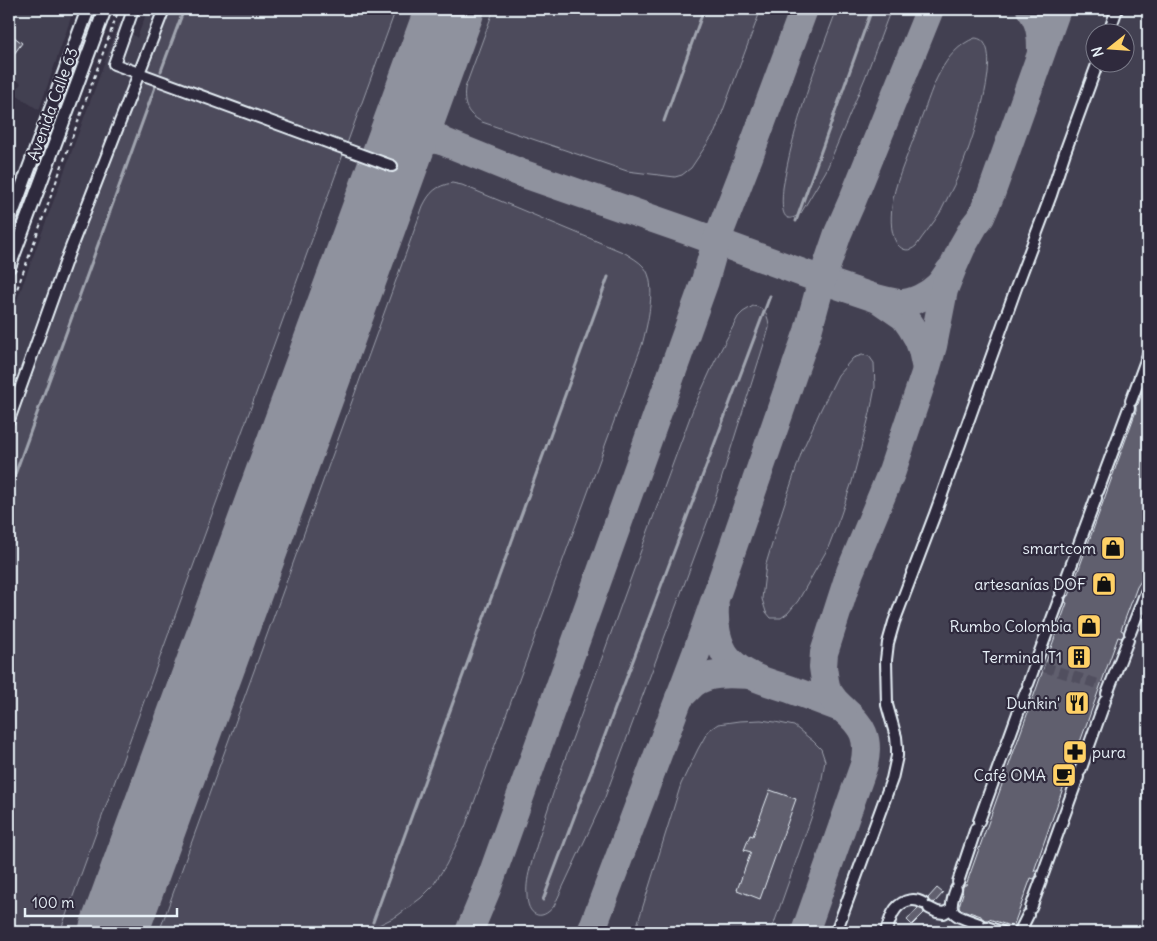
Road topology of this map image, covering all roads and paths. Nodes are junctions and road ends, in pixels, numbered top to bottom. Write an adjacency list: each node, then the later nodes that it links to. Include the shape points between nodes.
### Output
1 (88, 9): 11 (main road, Avenida Calle 63)
2 (104, 9): 12 (main road, Avenida Calle 63)
3 (119, 9): 13 (path)
4 (132, 9): 9 (lane, via 114,64)
5 (164, 9): 9 (lane)
6 (1116, 9): 7 (lane)
7 (1112, 22)
8 (1094, 72): 18 (lane, via 894,622 886,660 887,705 896,737 897,756 892,779)
9 (139, 73): 10 (lane); 15 (lane, via 68,255)
10 (392, 166)
11 (9, 222)
12 (9, 267)
13 (9, 311)
14 (1148, 355): 17 (lane, via 1060,596 1039,665 1027,687)
15 (9, 420)
16 (1148, 588): 21 (lane, via 1106,692 1030,912)
17 (951, 909): 19 (lane, via 944,914 912,899 901,904 892,914); 20 (lane, via 955,915)
18 (836, 932)
19 (886, 932)
20 (1002, 932)
21 (1018, 932)

